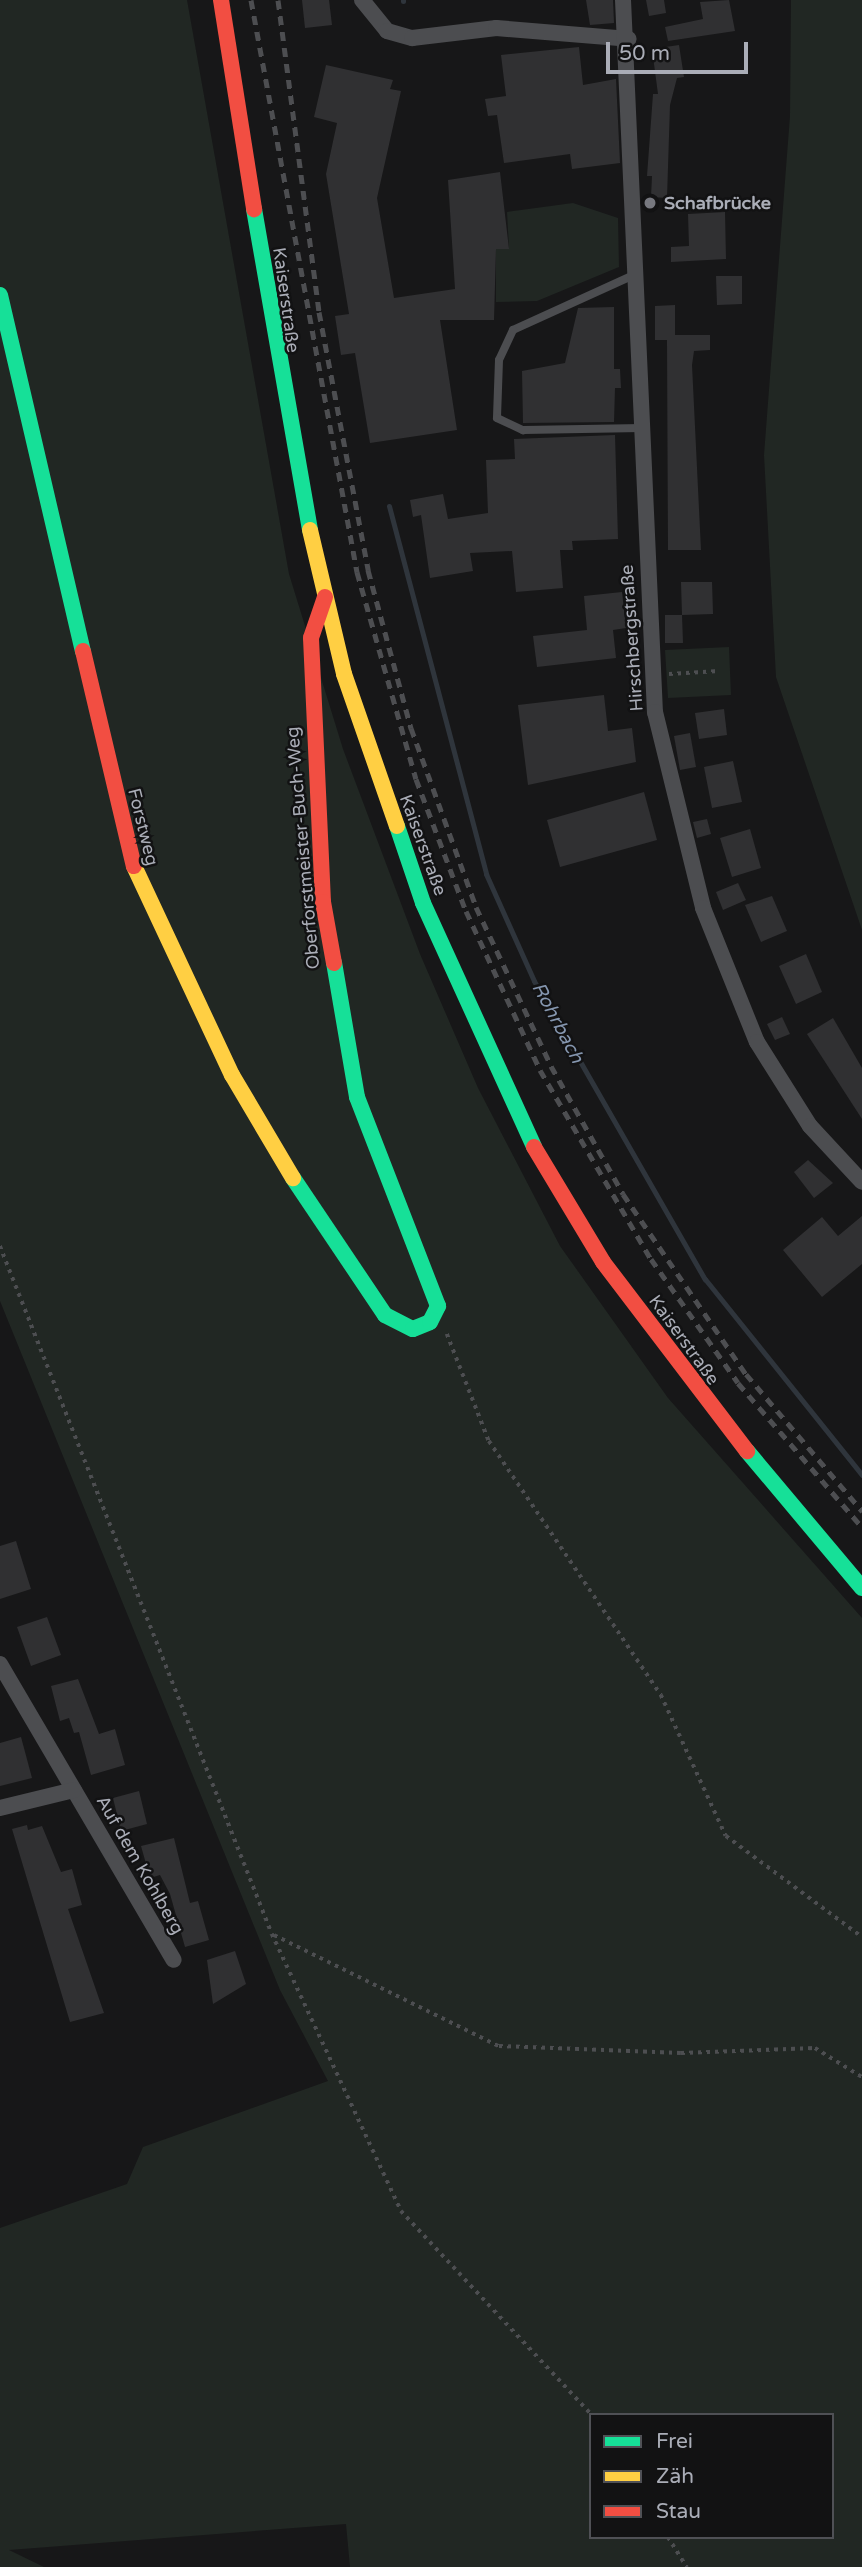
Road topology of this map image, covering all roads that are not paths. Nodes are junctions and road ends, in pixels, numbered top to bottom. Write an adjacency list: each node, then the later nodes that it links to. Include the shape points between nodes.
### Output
1 (221, 0): 8 (street, Kaiserstraße, via 270,335)
2 (362, 0): 4 (street, via 387,31 412,38 496,28)
3 (623, 0): 4 (street, Hirschbergstraße)
4 (629, 39): 5 (street, Hirschbergstraße)
5 (639, 273): 7 (street, Hirschbergstraße); 7 (lane, via 513,330 499,360 497,418 523,430)
6 (0, 295): 10 (street, Forstweg, via 137,880 232,1075 326,1234 385,1315 414,1329 430,1322)
7 (642, 428): 9 (street, Hirschbergstraße, via 655,712 703,908 780,1085)
8 (324, 597): 10 (street, Oberforstmeister-Buch-Weg, via 311,638 310,711 336,1001 357,1097); 11 (street, Kaiserstraße, via 344,674 423,902 531,1142 603,1262 687,1379)
9 (862, 1182)
10 (438, 1306)
11 (862, 1588)
12 (0, 1664): 13 (street, Auf dem Kohlberg)
13 (74, 1790): 14 (street, Auf dem Kohlberg); 15 (street, Auf dem Kohlberg)
14 (0, 1808)
15 (174, 1960)

